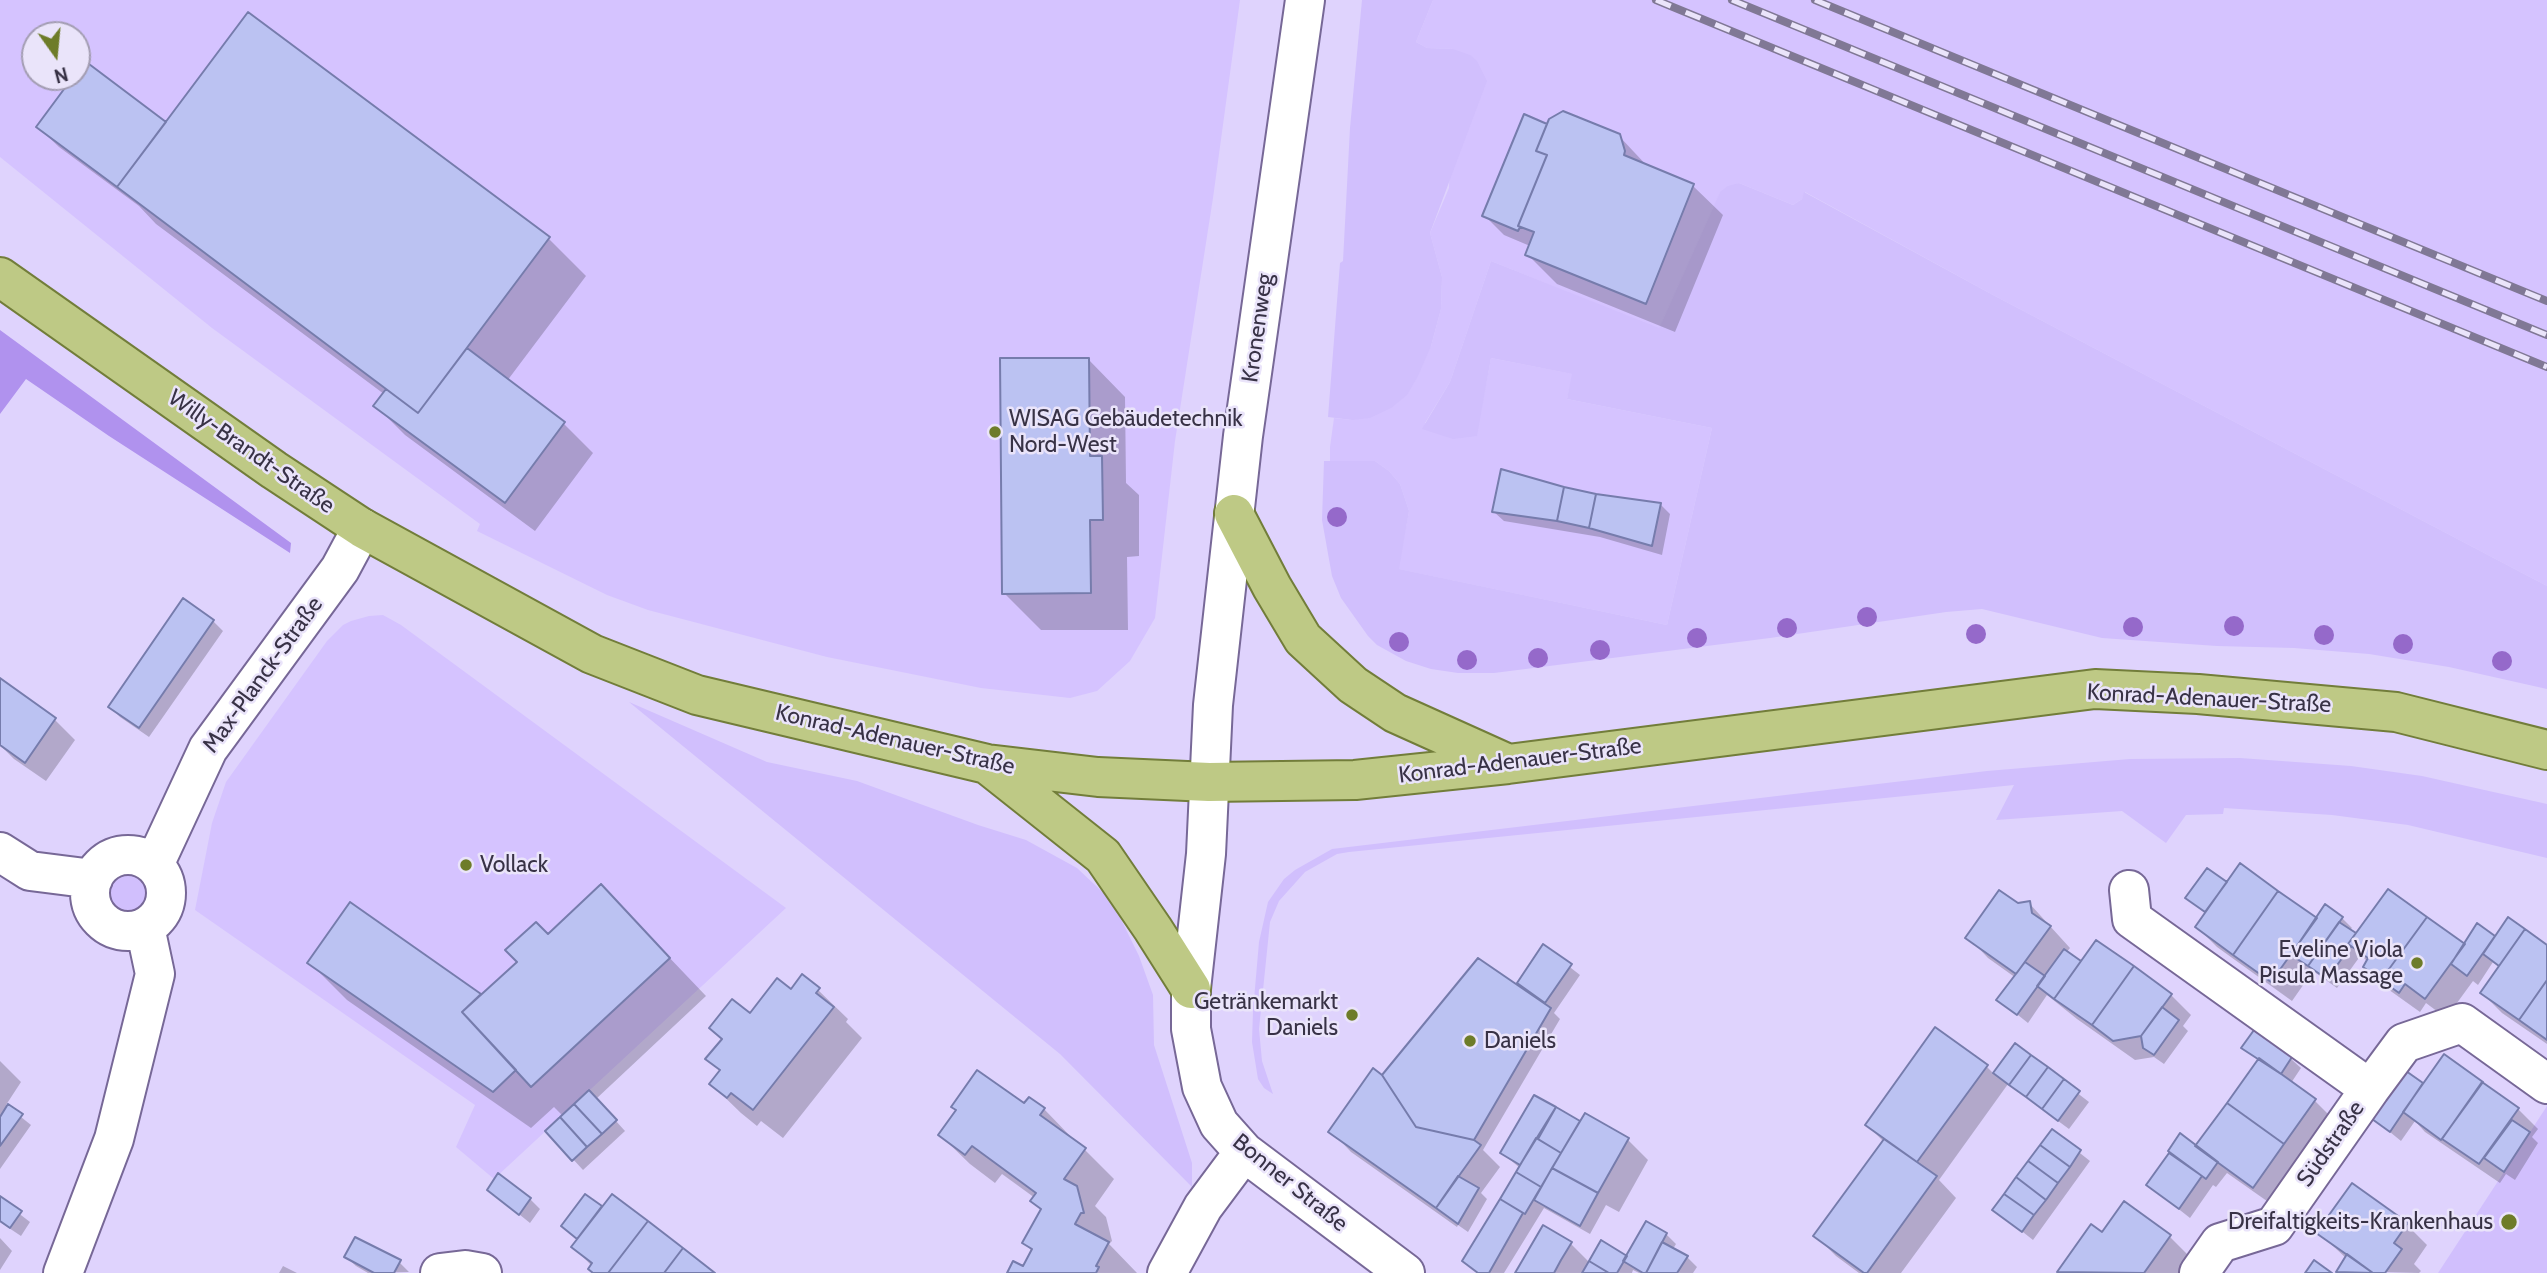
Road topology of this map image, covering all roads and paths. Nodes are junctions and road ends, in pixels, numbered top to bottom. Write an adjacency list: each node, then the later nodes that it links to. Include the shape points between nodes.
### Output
1 (1305, 0): 3 (street, Kronenweg)
2 (0, 277): 4 (main road, Willy-Brandt-Straße)
3 (1234, 514): 8 (main road, via 1303,639 1353,685 1395,713); 9 (street, Kronenweg)
4 (362, 528): 5 (main road, Willy-Brandt-Straße); 11 (street, Max-Planck-Straße, via 340,569 208,749)
5 (512, 611): 7 (main road, Konrad-Adenauer-Straße, via 592,654 697,695)
6 (2547, 750): 8 (main road, Konrad-Adenauer-Straße, via 2396,712 2095,689)
7 (987, 764): 9 (main road, Konrad-Adenauer-Straße, via 1098,778); 15 (main road, via 1103,856)
8 (1508, 764): 9 (main road, Konrad-Adenauer-Straße, via 1355,780)
9 (1209, 782): 15 (street, Bonner Straße)
10 (0, 852): 12 (street, via 30,871)
11 (155, 865): 12 (street, via 142,857 113,858 100,866); 14 (street, via 164,880 166,898 159,915)
12 (93, 879): 14 (street, via 90,894 103,921 131,931)
13 (2129, 890): 17 (street, via 2132,919)
14 (145, 927): 19 (street, via 156,974 114,1139)
15 (1191, 989): 18 (street, Bonner Straße, via 1191,1029 1202,1087 1219,1124)
16 (2547, 1084): 17 (street, Südstraße, via 2462,1023 2404,1043)
17 (2370, 1089): 24 (street, Südstraße, via 2274,1226 2220,1243)
18 (1244, 1152): 22 (street, via 1203,1208); 23 (street, Bonner Straße)
19 (63, 1273)
20 (440, 1273): 21 (street)
21 (482, 1273)
22 (1167, 1273)
23 (1405, 1273)
24 (2199, 1273)

